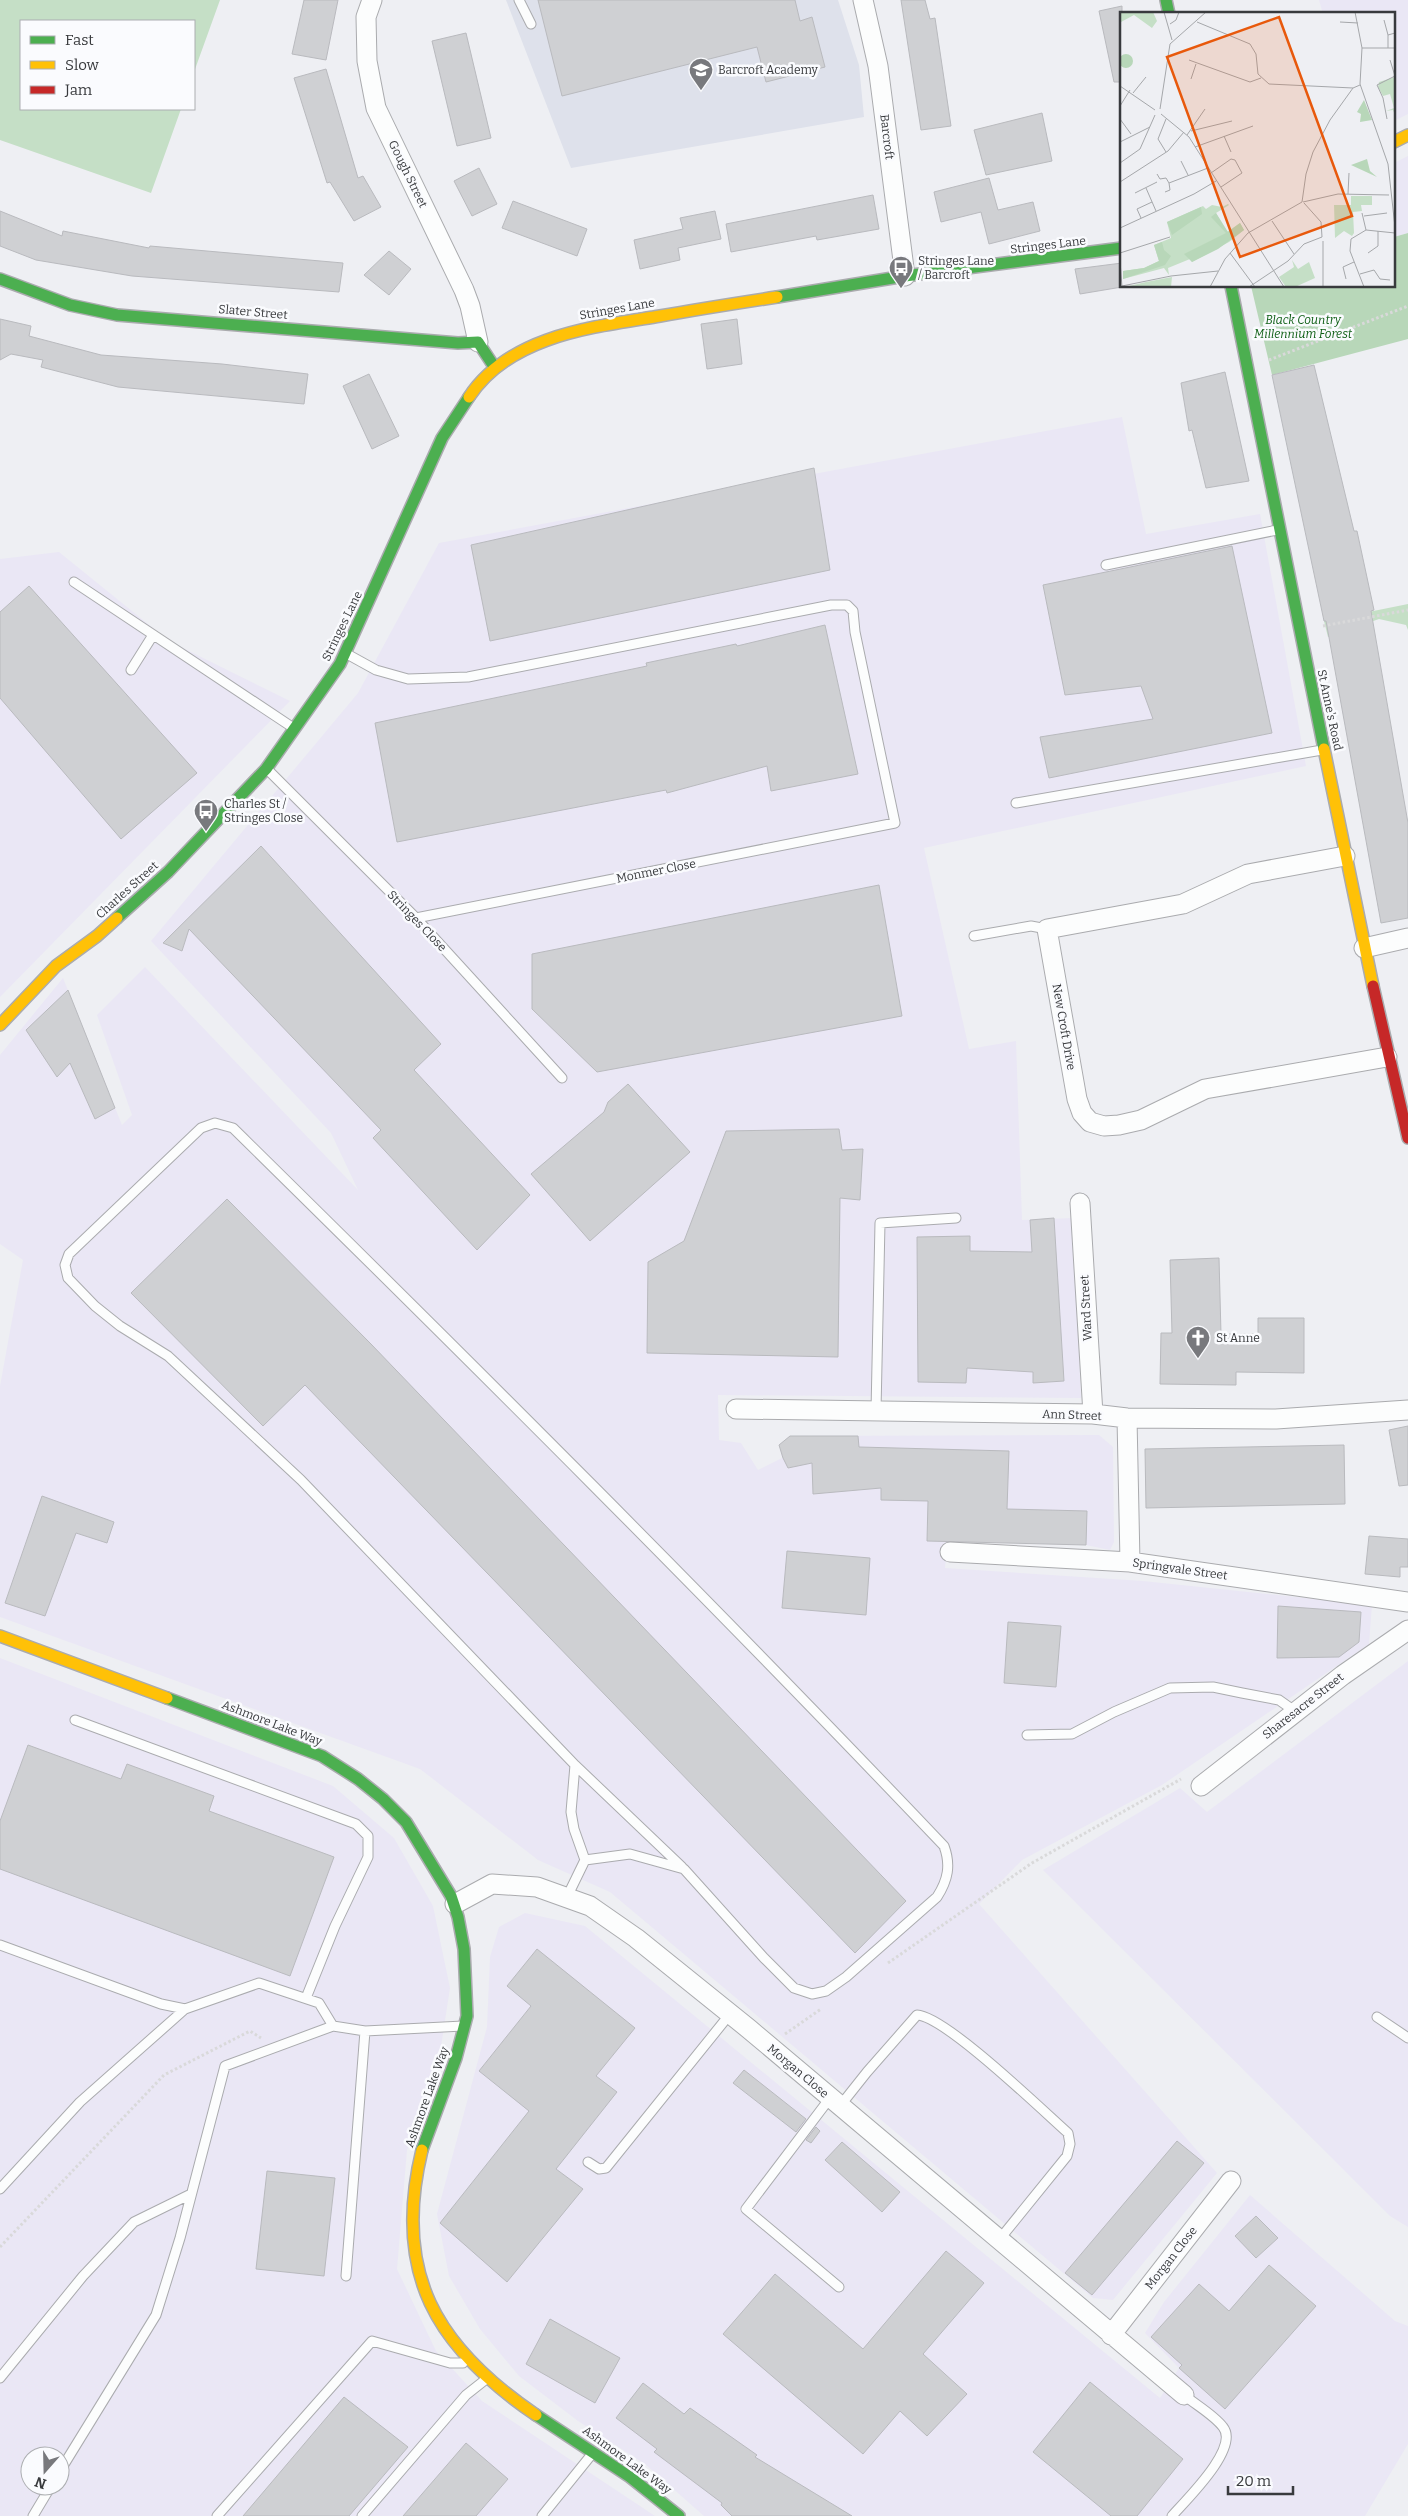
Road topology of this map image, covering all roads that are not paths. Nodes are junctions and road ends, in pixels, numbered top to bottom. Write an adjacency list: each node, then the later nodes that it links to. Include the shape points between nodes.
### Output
1 (372, 0): 11 (street, Gough Street, via 366,17 366,61 376,108 464,290)
2 (519, 0): 4 (lane)
3 (863, 0): 8 (street, Barcroft, via 878,66)
4 (531, 24)
5 (1408, 135): 6 (street)
6 (1396, 141)
7 (1120, 248): 8 (street, Stringes Lane)
8 (905, 276): 12 (street, Stringes Lane, via 585,328 542,342)
9 (0, 279): 11 (street, Slater Street, via 70,305 117,315)
10 (1232, 288): 13 (street, St Anne's Road)
11 (478, 342): 12 (street)
12 (495, 368): 17 (street, Stringes Lane, via 477,385 442,438)
13 (1277, 530): 14 (lane); 20 (street, St Anne's Road)
14 (1106, 565)
15 (74, 582): 16 (lane)
16 (153, 635): 18 (lane); 19 (lane)
17 (345, 653): 19 (street, Stringes Lane); 24 (lane, Monmer Close, via 376,670 408,679 468,677 832,605 847,605 853,611 895,823)
18 (131, 670)
19 (295, 729): 21 (street, Stringes Lane)
20 (1324, 750): 22 (lane); 23 (street, St Anne's Road)
21 (266, 769): 24 (lane, Stringes Close); 29 (street, Charles Street, via 168,872 97,936 56,966)
22 (1016, 803)
23 (1345, 856): 25 (street, via 1248,874 1183,904); 28 (street, St Anne's Road)
24 (416, 918): 31 (lane, Stringes Close)
25 (1047, 929): 26 (lane, via 1031,926); 30 (street, New Croft Drive, via 1077,1099 1082,1113 1090,1122 1104,1126 1119,1125 1141,1120 1205,1089)
26 (974, 936)
27 (1408, 938): 28 (street)
28 (1364, 948): 30 (street, St Anne's Road)
29 (0, 1025)
30 (1387, 1057): 32 (street, St Anne's Road)
31 (562, 1078)
32 (1405, 1114): 33 (street, St Anne's Road)
33 (1408, 1138)
34 (1080, 1203): 39 (street, Ward Street)
35 (956, 1218): 38 (lane, via 880,1223)
36 (736, 1409): 38 (street, Ann Street)
37 (1408, 1410): 40 (street, Ann Street, via 1276,1419)
38 (876, 1411): 39 (street, Ann Street)
39 (1093, 1414): 40 (street, Ann Street)
40 (1127, 1418): 42 (street)
41 (950, 1552): 42 (street, Springvale Street)
42 (1130, 1562): 43 (street, Springvale Street)
43 (1408, 1602)
44 (1408, 1630): 46 (street, Sharesacre Street)
45 (0, 1636): 54 (street, Ashmore Lake Way, via 322,1756 392,1806 416,1836)
46 (1296, 1712): 48 (lane, via 1279,1700 1213,1688 1170,1688 1072,1734); 50 (street, Sharesacre Street)
47 (75, 1720): 56 (lane, via 356,1824 368,1836 368,1857)
48 (1027, 1735)
49 (575, 1765): 51 (lane, via 571,1812); 52 (lane); 52 (lane, via 301,1480 168,1356 120,1326 68,1278 66,1265 69,1254 202,1128 214,1123 233,1128 854,1751 944,1846 949,1859 945,1885 937,1897 846,1977 826,1991 812,1994 794,1988)
50 (1201, 1786)
51 (584, 1860): 52 (lane, via 630,1854); 53 (lane)
52 (684, 1869)
53 (567, 1898): 54 (street, Morgan Close, via 537,1887 492,1884); 58 (street, Morgan Close, via 590,1906 636,1938)
54 (455, 1904): 61 (street, Ashmore Lake Way, via 466,1967)
55 (0, 1945): 57 (lane, via 161,2004)
56 (306, 1998): 57 (lane, via 259,1983); 60 (lane, via 319,2003)
57 (185, 2009): 67 (lane, via 80,2102)
58 (730, 2014): 64 (street, Morgan Close); 65 (lane, via 606,2168 599,2169)
59 (1377, 2017): 63 (lane)
60 (333, 2026): 62 (lane); 68 (lane, via 225,2066)
61 (466, 2026): 62 (lane); 73 (street, Ashmore Lake Way, via 451,2077 424,2143 413,2189 414,2254 425,2293 441,2326)
62 (364, 2031): 70 (lane)
63 (1408, 2038)
64 (835, 2102): 69 (street, Morgan Close); 69 (lane, via 867,2072 917,2015 927,2016 950,2030 1068,2133 1067,2156); 71 (lane, via 746,2209)
65 (588, 2162)
66 (1231, 2181): 72 (street, Morgan Close)
67 (0, 2189)
68 (192, 2194): 74 (lane, via 134,2222 83,2276); 78 (lane, via 156,2315)
69 (999, 2240): 72 (street, Morgan Close)
70 (346, 2276)
71 (839, 2286)
72 (1111, 2335): 76 (street, Morgan Close)
73 (471, 2364): 75 (street, Ashmore Lake Way); 81 (lane, via 450,2363 372,2341)
74 (0, 2378)
75 (488, 2378): 77 (street, Ashmore Lake Way); 82 (lane, via 466,2395)
76 (1184, 2395): 85 (lane, via 1224,2427 1227,2444 1215,2465)
77 (594, 2452): 83 (lane); 84 (street, Ashmore Lake Way)
78 (70, 2455)
79 (45, 2496): 80 (lane)
80 (33, 2516)
81 (217, 2516)
82 (362, 2516)
83 (542, 2516)
84 (679, 2516)
85 (1172, 2516)

